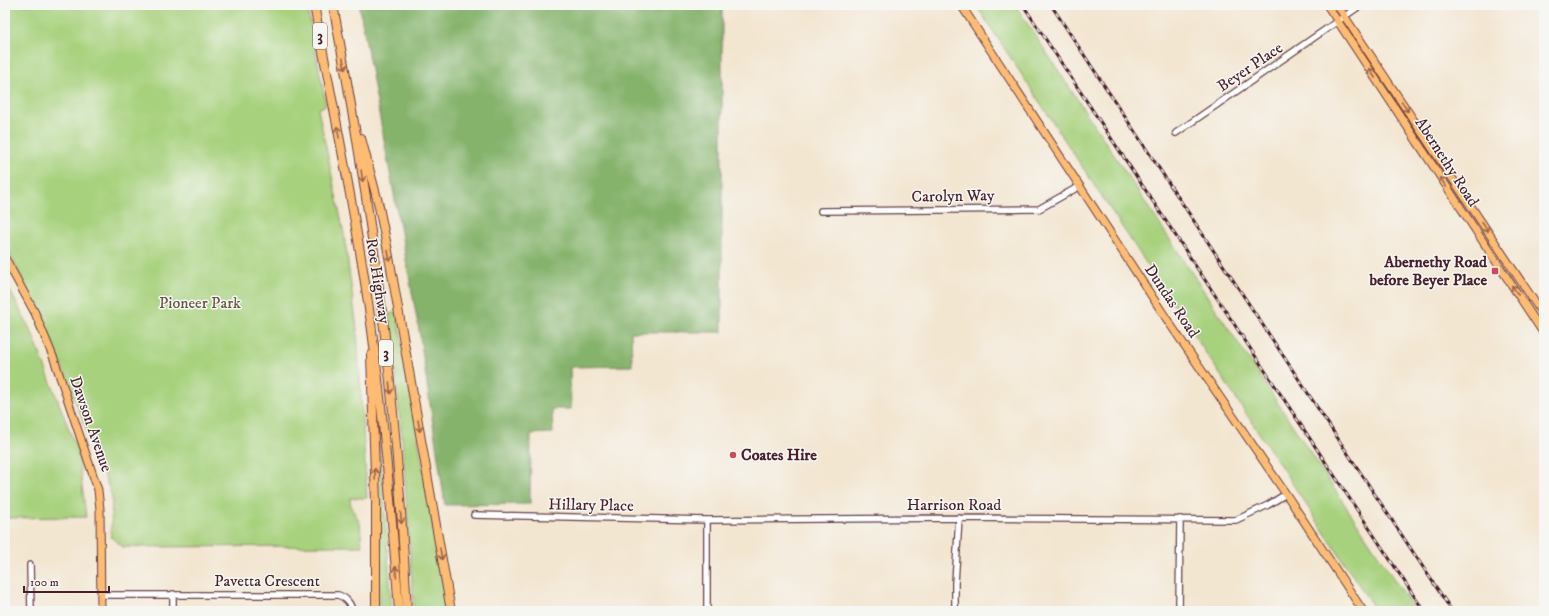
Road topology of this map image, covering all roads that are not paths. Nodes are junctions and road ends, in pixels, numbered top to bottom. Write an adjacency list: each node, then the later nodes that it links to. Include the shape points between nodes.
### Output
1 (314, 5): 17 (highway, Roe Highway / 3, one-way to 1)
2 (333, 5): 9 (highway, Roe Highway / 3, one-way to 9)
3 (961, 5): 11 (main road, Dundas Road)
4 (1327, 5): 8 (main road, Abernethy Road)
5 (1337, 5): 7 (main road, Abernethy Road)
6 (1361, 5): 7 (street, Beyer Place)
7 (1344, 16): 8 (street, Beyer Place); 14 (main road, Abernethy Road, one-way to 14)
8 (1338, 22): 10 (street, Beyer Place); 15 (main road, Abernethy Road, one-way to 8)
9 (350, 96): 33 (highway, Roe Highway / 3, one-way to 33, via 384,329 399,478); 34 (highway, one-way to 34, via 383,227)
10 (1176, 133)
11 (1080, 186): 12 (street, Carolyn Way, via 1039,209); 19 (main road, Dundas Road)
12 (821, 211)
13 (5, 258): 26 (main road, Dawson Avenue, via 35,314 54,359 98,490)
14 (1533, 300): 15 (main road); 16 (main road, Abernethy Road)
15 (1524, 305): 18 (main road, Abernethy Road)
16 (1544, 316)
17 (371, 322): 31 (highway, one-way to 17); 32 (highway, Roe Highway / 3, one-way to 17, via 389,473)
18 (1544, 334)
19 (1286, 494): 22 (street, Harrison Road, via 1236,520); 38 (main road, Dundas Road)
20 (474, 515): 23 (street, Hillary Place)
21 (959, 518): 22 (street, Harrison Road); 23 (street, Harrison Road); 36 (street)
22 (1180, 519): 37 (street)
23 (707, 520): 35 (street)
24 (30, 565): 27 (street)
25 (173, 594): 26 (street, Pavetta Crescent); 29 (street); 30 (street, Pavetta Crescent, via 338,594 346,598)
26 (101, 595): 28 (main road, Dawson Avenue)
27 (31, 611)
28 (101, 611)
29 (173, 611)
30 (352, 611)
31 (376, 611)
32 (399, 611)
33 (407, 611)
34 (451, 611)
35 (707, 611)
36 (955, 611)
37 (1179, 611)
38 (1363, 611)

